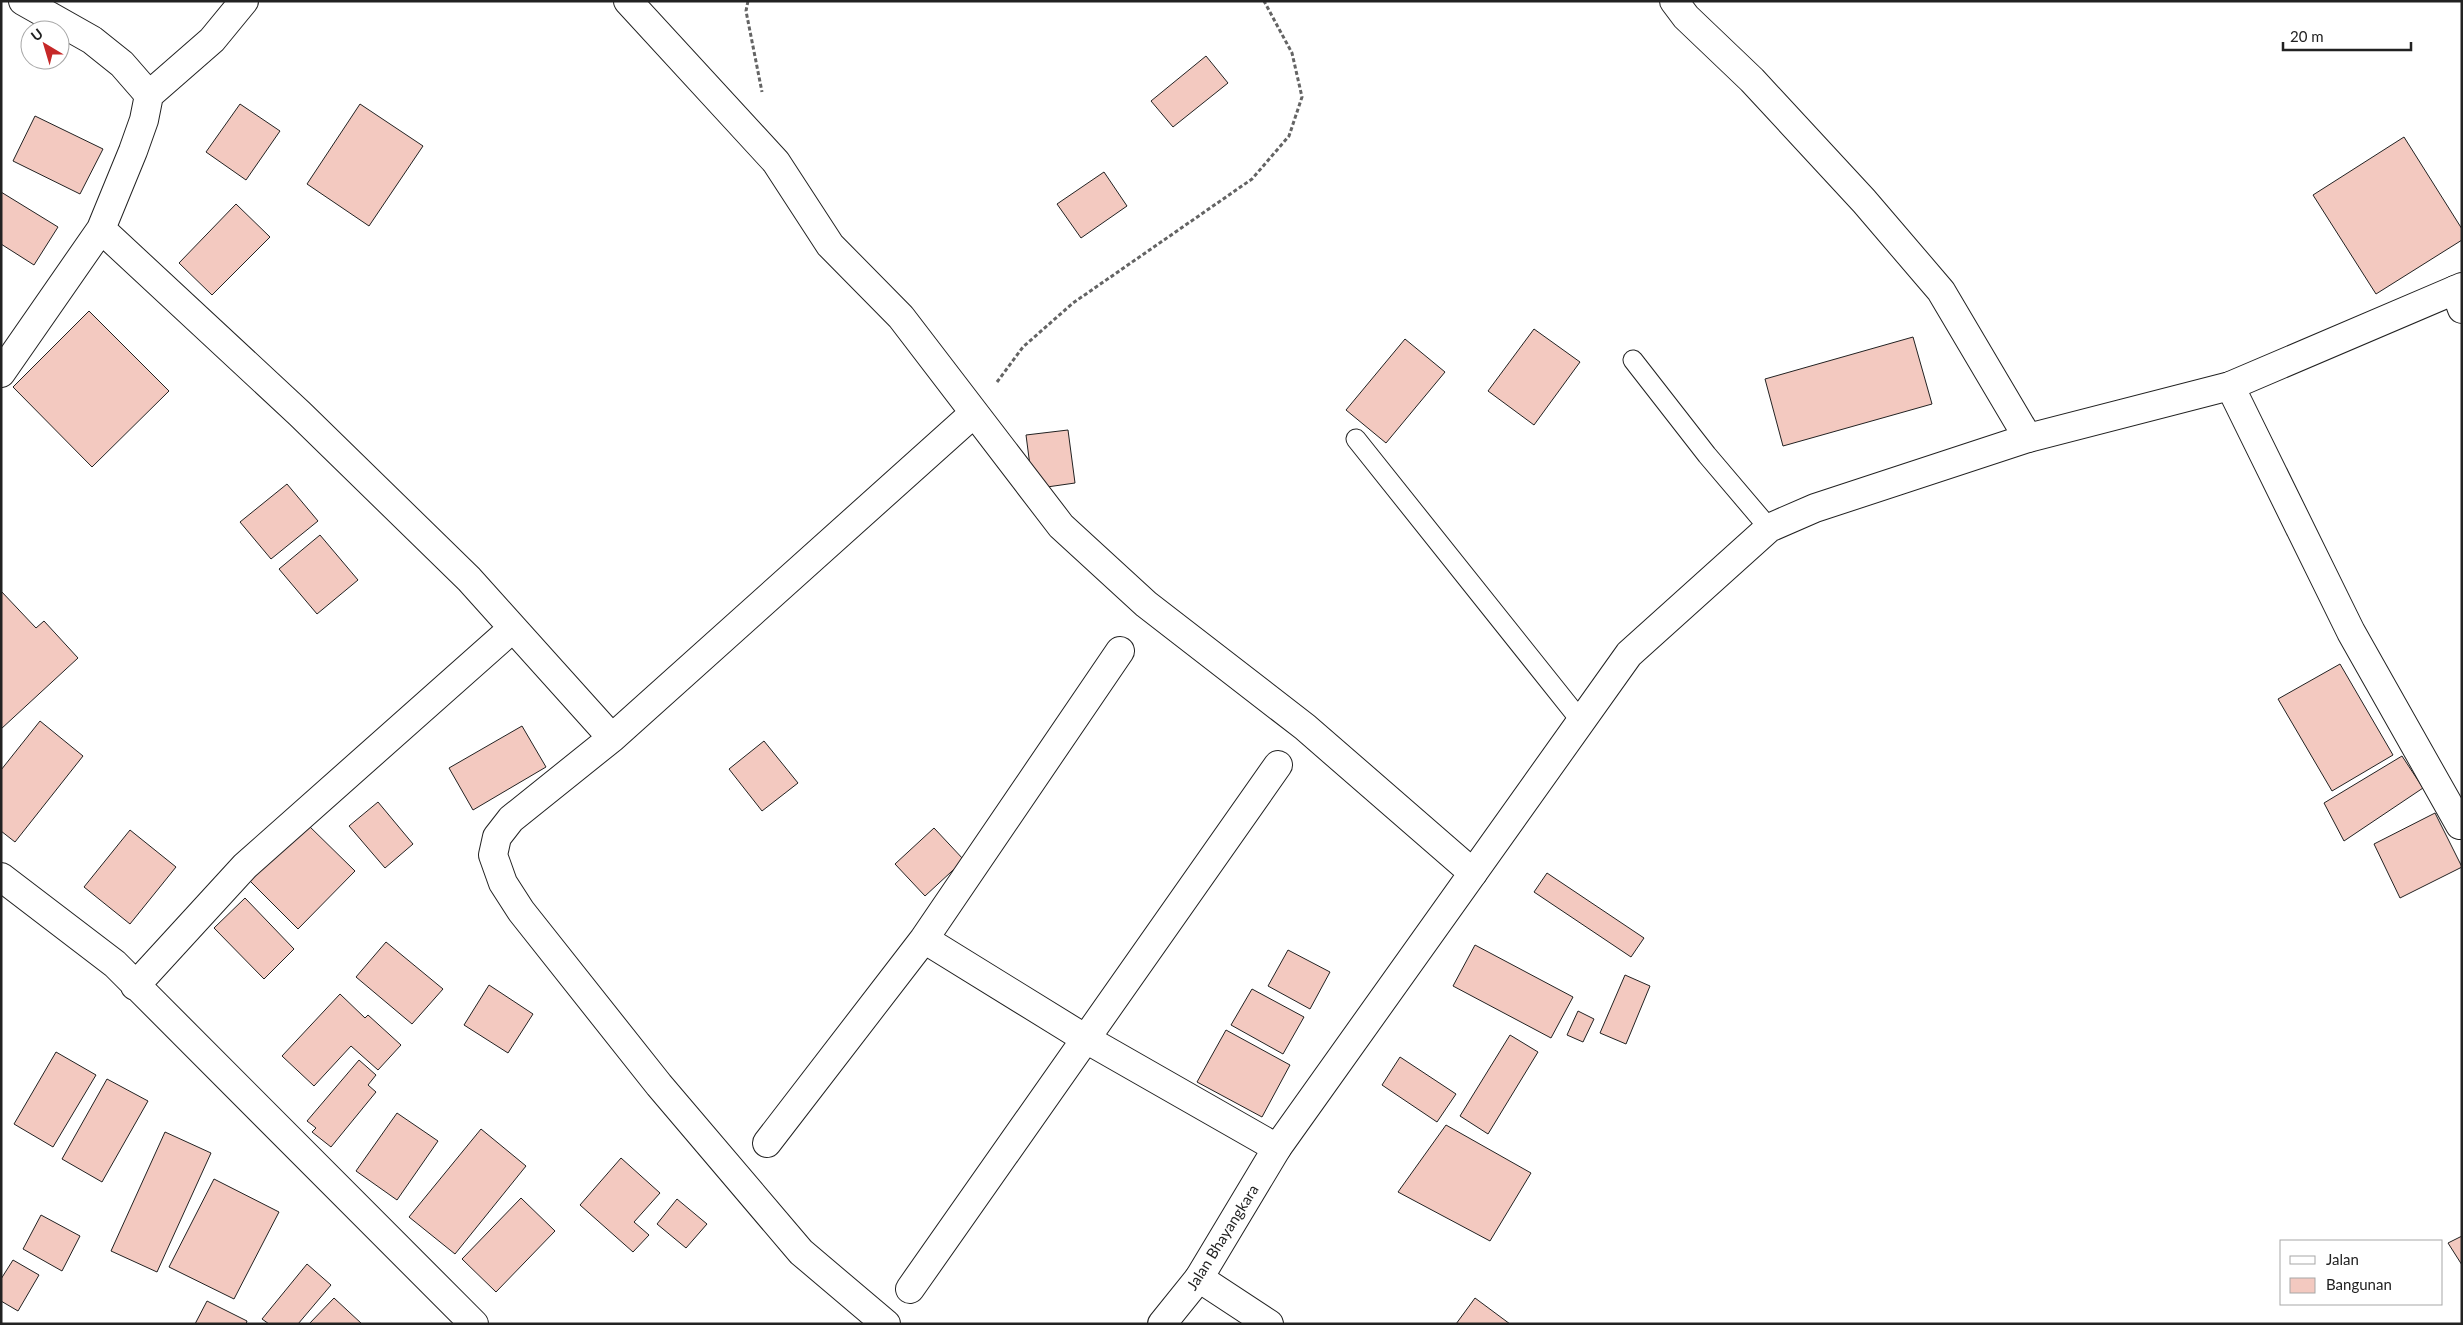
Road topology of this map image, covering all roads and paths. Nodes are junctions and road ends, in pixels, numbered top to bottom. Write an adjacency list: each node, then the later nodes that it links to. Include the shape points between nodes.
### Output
1 (23, 1): 7 (street, via 92,40 122,64)
2 (244, 1): 7 (street, via 212,40)
3 (628, 1): 14 (street, via 776,162 830,245 901,317)
4 (748, 1): 8 (path, via 746,11)
5 (1264, 1): 14 (path, via 1292,53 1302,97 1289,136 1252,179 1074,303 1023,347)
6 (1674, 1): 15 (street, via 1686,17 1752,80 1941,291)
7 (149, 95): 9 (street, via 133,151)
8 (763, 96)
9 (101, 229): 12 (street); 18 (street, via 300,414 469,579)
10 (2459, 296): 13 (street, Jalan Bhayangkara)
11 (1633, 360): 17 (lane)
12 (1, 373)
13 (2230, 386): 15 (street, Jalan Bhayangkara); 23 (street, via 2350,632)
14 (974, 414): 21 (street); 24 (street, via 1061,526 1146,604 1305,727)
15 (2028, 438): 17 (street, Jalan Bhayangkara, via 1814,508)
16 (1356, 440): 20 (lane)
17 (1769, 528): 20 (street, Jalan Bhayangkara, via 1629,654)
18 (512, 628): 21 (street); 27 (street, via 245,866)
19 (1120, 650): 26 (street)
20 (1580, 721): 24 (street, Jalan Bhayangkara)
21 (612, 738): 34 (street, via 511,819 497,837 493,855 502,883 659,1085 801,1252)
22 (1278, 765): 28 (street)
23 (2460, 825)
24 (1473, 873): 30 (street, Jalan Bhayangkara)
25 (1, 876): 27 (street, via 115,964)
26 (924, 939): 28 (street); 29 (street)
27 (135, 986): 33 (street)
28 (1086, 1040): 30 (street); 32 (street)
29 (767, 1143)
30 (1277, 1148): 31 (street, Jalan Bhayangkara)
31 (1199, 1278): 35 (street, Jalan Bhayangkara); 36 (street)
32 (910, 1288)
33 (474, 1324)
34 (886, 1324)
35 (1162, 1324)
36 (1269, 1324)

